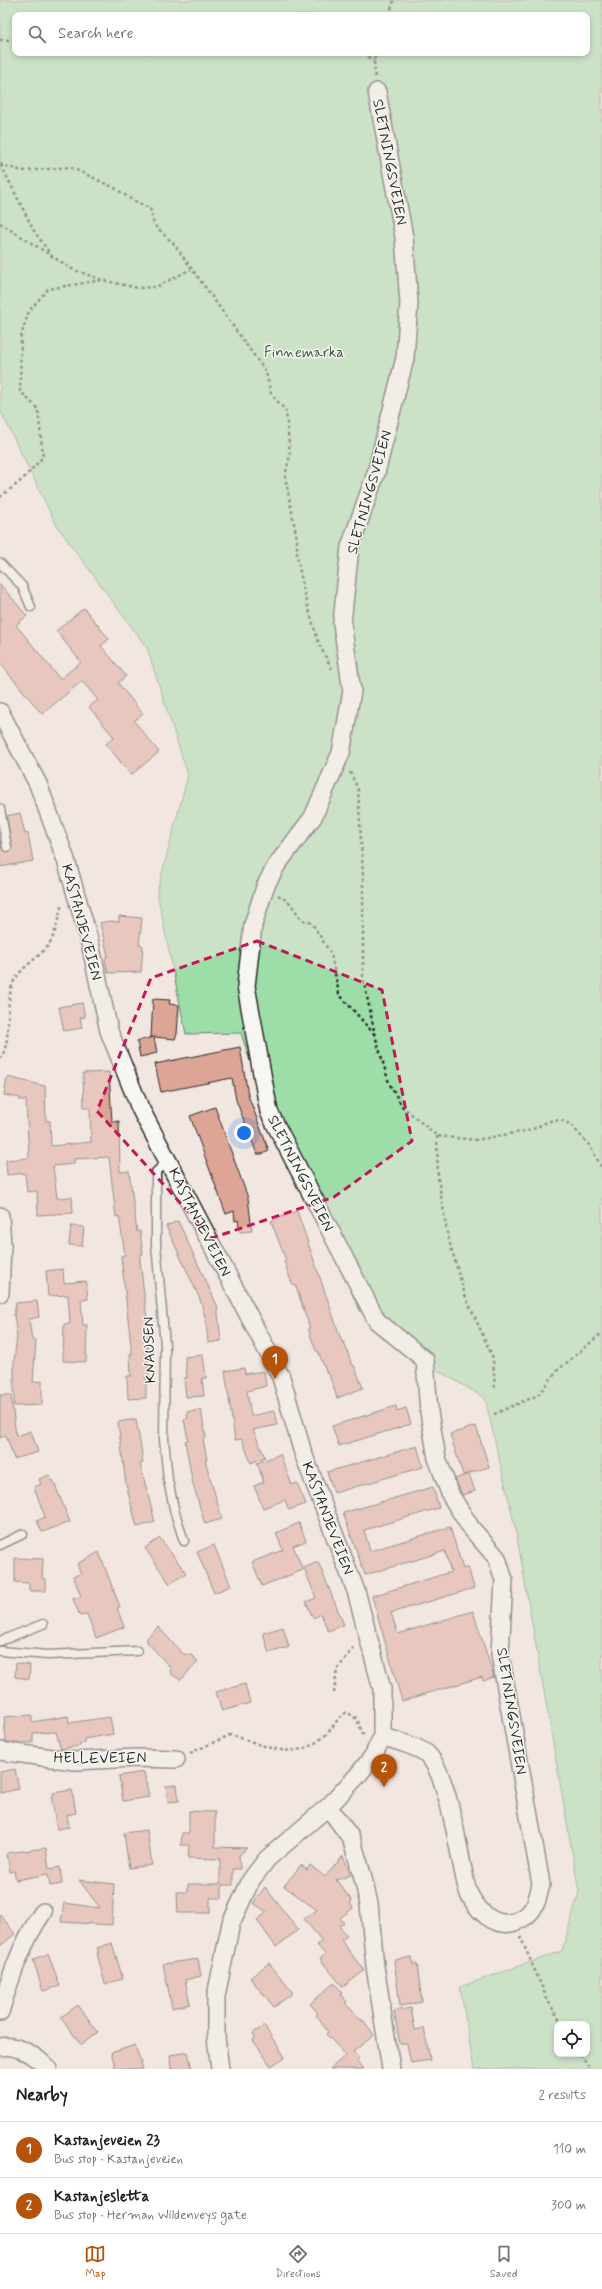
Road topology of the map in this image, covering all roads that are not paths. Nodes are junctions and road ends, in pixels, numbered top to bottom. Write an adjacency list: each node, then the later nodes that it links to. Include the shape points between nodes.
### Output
1 (377, 92): 17 (street, SLETNINGSVEIEN, via 404,237 409,303 405,358 376,473 350,547 342,623 352,691 341,753 313,817 276,866 265,887 254,925 246,986 269,1112 377,1321 424,1360 437,1458 451,1496 471,1528 497,1558 504,1580 500,1654 541,1884 536,1904 525,1916 514,1923 502,1924 486,1918 469,1895 444,1781 427,1754 392,1739)
2 (0, 563): 3 (lane, via 22,586)
3 (31, 607)
4 (0, 712): 7 (street, KASTANJEVEIEN, via 38,784 73,882 90,943 109,1031 140,1108)
5 (0, 809): 6 (lane)
6 (7, 847)
7 (168, 1161): 11 (lane, KNAUSEN, via 156,1172 156,1244 165,1346 164,1439 168,1480); 17 (street, KASTANJEVEIEN, via 281,1376 303,1453 356,1591 382,1689)
8 (0, 1216): 9 (street)
9 (0, 1294)
10 (23, 1534): 12 (lane)
11 (184, 1541)
12 (0, 1545)
13 (43, 1624): 14 (lane)
14 (0, 1641)
15 (0, 1651): 16 (lane, via 48,1655)
16 (137, 1651)
17 (380, 1741): 20 (street, via 373,1756)
18 (0, 1751): 19 (street, HELLEVEIEN, via 74,1761)
19 (176, 1759)
20 (328, 1807): 25 (street, via 267,1859 251,1880 231,1923 216,1996 216,2037); 26 (street, via 351,1838 362,1874 369,1904 375,1966)
21 (43, 1912): 22 (street, via 19,1958 7,1986)
22 (0, 2012)
23 (0, 2047): 24 (street, via 10,2045 26,2051)
24 (48, 2069)
25 (220, 2069)
26 (391, 2069)

